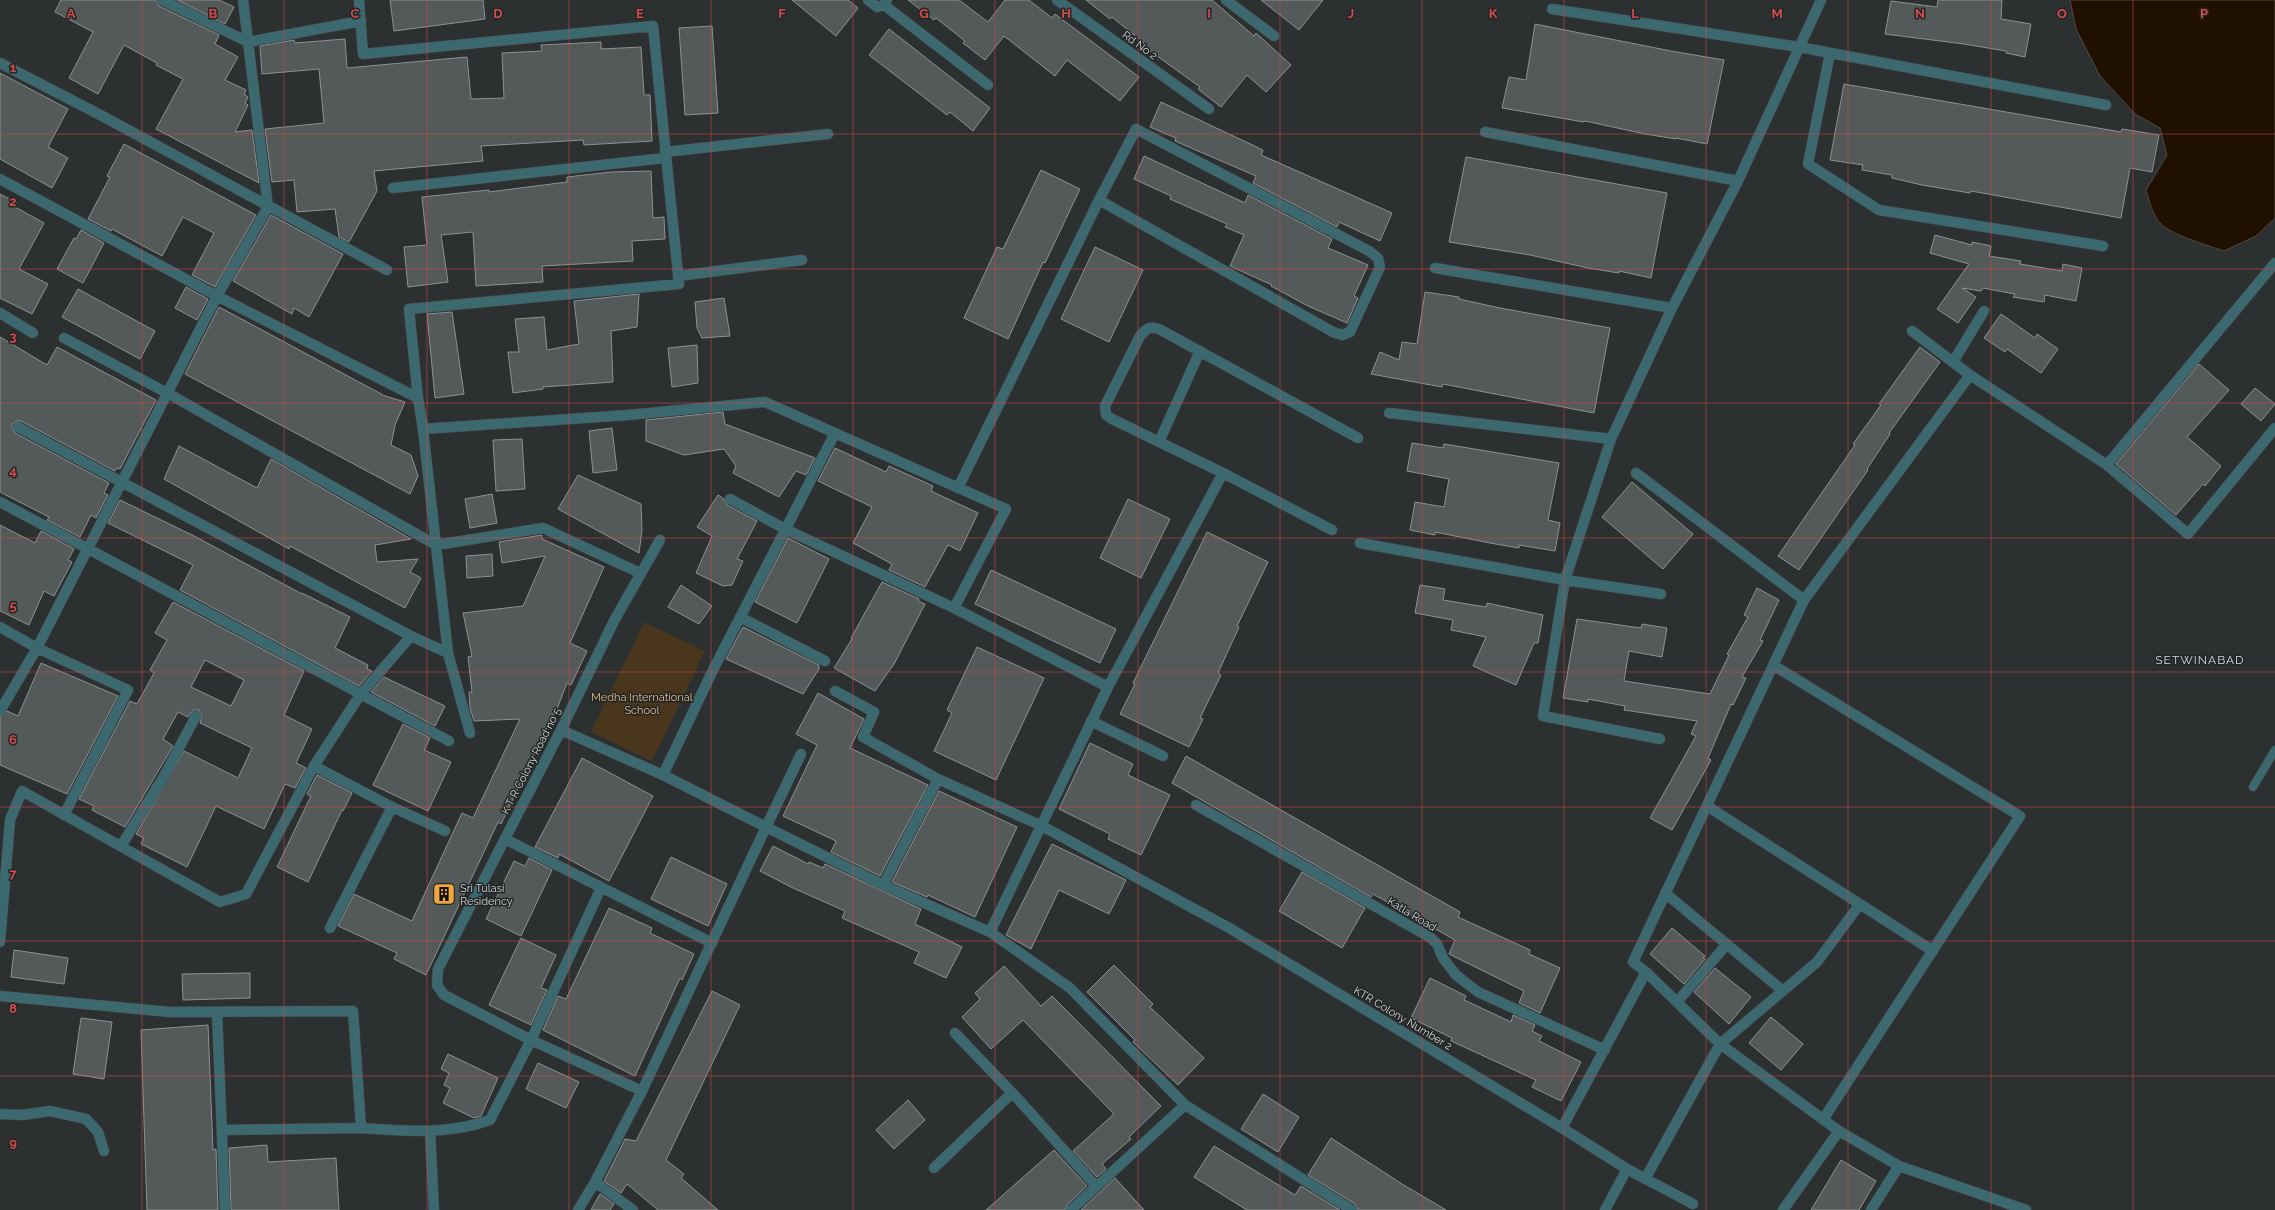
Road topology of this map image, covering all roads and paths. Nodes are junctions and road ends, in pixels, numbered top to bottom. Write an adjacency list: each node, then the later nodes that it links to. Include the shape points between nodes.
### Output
1 (162, 0): 12 (street)
2 (243, 0): 12 (street)
3 (359, 0): 10 (street)
4 (868, 0): 8 (street, via 877,7)
5 (1057, 0): 18 (street, Rd No 2)
6 (1226, 0): 11 (street)
7 (1821, 0): 13 (street)
8 (886, 2): 16 (street)
9 (1552, 9): 13 (street)
10 (361, 21): 12 (street); 21 (street, via 363,54 653,26)
11 (1274, 36)
12 (248, 42): 26 (street)
13 (1798, 48): 14 (street); 23 (street)
14 (1830, 53): 17 (street); 27 (street, via 1808,164 1879,210)
15 (0, 63): 26 (street)
16 (988, 85)
17 (2106, 105)
18 (1209, 109)
19 (1485, 132): 23 (street)
20 (828, 134): 21 (street)
21 (665, 155): 24 (street); 32 (street)
22 (0, 179): 33 (street)
23 (1738, 181): 34 (street)
24 (393, 188)
25 (1099, 200): 25 (street, via 1136,129 1369,251 1378,258 1380,267 1350,332 1342,335); 57 (street)
26 (268, 207): 31 (street); 33 (street)
27 (2102, 246)
28 (802, 260): 32 (street)
29 (2275, 263): 53 (street)
30 (1435, 268): 34 (street)
31 (386, 270)
32 (678, 276): 44 (street, via 679,284 409,310)
33 (217, 296): 43 (street); 44 (street)
34 (1672, 308): 51 (street)
35 (1984, 311): 41 (street)
36 (0, 313): 38 (street)
37 (1912, 331): 41 (street)
38 (33, 333)
39 (64, 338): 43 (street)
40 (1200, 351): 50 (street); 52 (street); 52 (street, via 1159,329 1151,326 1147,328 1140,336 1105,406 1106,415 1112,419)
41 (1952, 362): 42 (street)
42 (1970, 376): 53 (street); 69 (street)
43 (169, 394): 56 (street); 64 (street)
44 (418, 398): 48 (street)
45 (1390, 413): 51 (street)
46 (18, 427): 56 (street)
47 (2275, 428): 53 (street, via 2188,534)
48 (423, 429): 49 (street, via 628,415 765,402); 64 (street)
49 (835, 433): 57 (street); 60 (street)
50 (1358, 438)
51 (1611, 439): 67 (street)
52 (1159, 442): 54 (street)
53 (2107, 465)
54 (1223, 473): 61 (street); 78 (street)
55 (1636, 473): 69 (street)
56 (122, 483): 65 (street); 73 (street)
57 (958, 488): 70 (street, via 1006,509)
58 (730, 499): 60 (street)
59 (0, 502): 65 (street)
60 (785, 528): 70 (street); 71 (street)
61 (1332, 530)
62 (660, 540): 66 (street, K T R Colony Road no 5)
63 (1360, 543): 67 (street)
64 (436, 545): 66 (street, via 543,528); 75 (street)
65 (87, 549): 74 (street); 80 (street)
66 (640, 573): 84 (street, K T R Colony Road no 5)
67 (1565, 580): 68 (street); 86 (street, via 1543,716)
68 (1661, 594)
69 (1804, 600): 77 (street)
70 (954, 608): 78 (street)
71 (740, 617): 76 (street); 92 (street)
72 (0, 627): 74 (street)
73 (411, 636): 75 (street); 80 (street)
74 (37, 648): 81 (street); 98 (street, via 128,690)
75 (448, 653): 85 (street)
76 (825, 661)
77 (1773, 665): 96 (street); 114 (street, via 2020,816)
78 (1108, 686): 83 (street)
79 (835, 691): 93 (street, KTR Colony Number 2, via 874,712 863,737)
80 (360, 695): 87 (street); 91 (street)
81 (0, 711)
82 (196, 716): 103 (street, via 164,776)
83 (1091, 721): 90 (street); 99 (street)
84 (561, 730): 92 (street); 102 (street, K T R Colony Road no 5)
85 (470, 733)
86 (1660, 739)
87 (449, 741)
88 (2275, 750): 94 (lane)
89 (801, 754): 100 (street)
90 (1163, 756)
91 (314, 766): 97 (street); 103 (street, via 246,894 220,902)
92 (663, 775): 100 (street)
93 (938, 779): 99 (street, KTR Colony Number 2); 105 (street)
94 (2253, 787)
95 (1196, 805): 123 (street, Katla Road, via 1431,938 1456,975 1478,992)
96 (1707, 806): 107 (street); 108 (street)
97 (392, 807): 101 (street); 109 (street)
98 (64, 815): 103 (street); 104 (street, via 22,791 10,820)
99 (1042, 826): 110 (street); 130 (street, KTR Colony Number 2, via 1231,929)
100 (766, 827): 105 (street); 112 (street)
101 (445, 831)
102 (505, 839): 106 (street); 121 (street, K T R Colony Road no 5, via 438,969 437,985 444,994)
103 (121, 846)
104 (3, 863): 111 (street)
105 (883, 885): 110 (street)
106 (601, 888): 112 (street); 121 (street)
107 (1665, 893): 113 (street); 115 (street, via 1633,962)
108 (1860, 904): 114 (street); 116 (street, via 1817,962)
109 (330, 928)
110 (990, 932): 126 (street, via 1070,988)
111 (0, 942)
112 (712, 943): 124 (street)
113 (1727, 944): 116 (street); 118 (street)
114 (1933, 951): 128 (street)
115 (1646, 972): 118 (street); 123 (street)
116 (1783, 991): 122 (street)
117 (0, 996): 119 (street, via 170,1012)
118 (1677, 1002): 122 (street)
119 (218, 1012): 129 (street, via 353,1011); 131 (street)
120 (955, 1033): 125 (street)
121 (531, 1040): 124 (street); 133 (street, via 490,1120 476,1125)
122 (1720, 1044): 128 (street); 138 (street)
123 (1605, 1050): 130 (street)
124 (642, 1091): 139 (street)
125 (1012, 1093): 136 (street); 140 (street)
126 (1186, 1105): 140 (street); 147 (street)
127 (0, 1114): 134 (street, via 22,1115 50,1111 86,1119 98,1132)
128 (1824, 1118): 132 (street)
129 (361, 1128): 131 (street); 133 (street)
130 (1562, 1128): 137 (street, KTR Colony Number 2)
131 (222, 1130): 142 (street)
132 (1839, 1131): 135 (street); 149 (street)
133 (430, 1132): 143 (street)
134 (104, 1151)
135 (1899, 1166): 150 (street); 151 (street)
136 (934, 1168)
137 (1627, 1168): 138 (street, KTR Colony Number 2); 148 (street)
138 (1645, 1178): 141 (street, KTR Colony Number 2)
139 (596, 1182): 144 (street); 145 (street)
140 (1096, 1186): 146 (street)
141 (1693, 1204)
142 (225, 1210)
143 (434, 1210)
144 (578, 1210)
145 (633, 1210)
146 (1070, 1210)
147 (1352, 1210)
148 (1605, 1210)
149 (1783, 1210)
150 (1871, 1210)
151 (2026, 1210)

